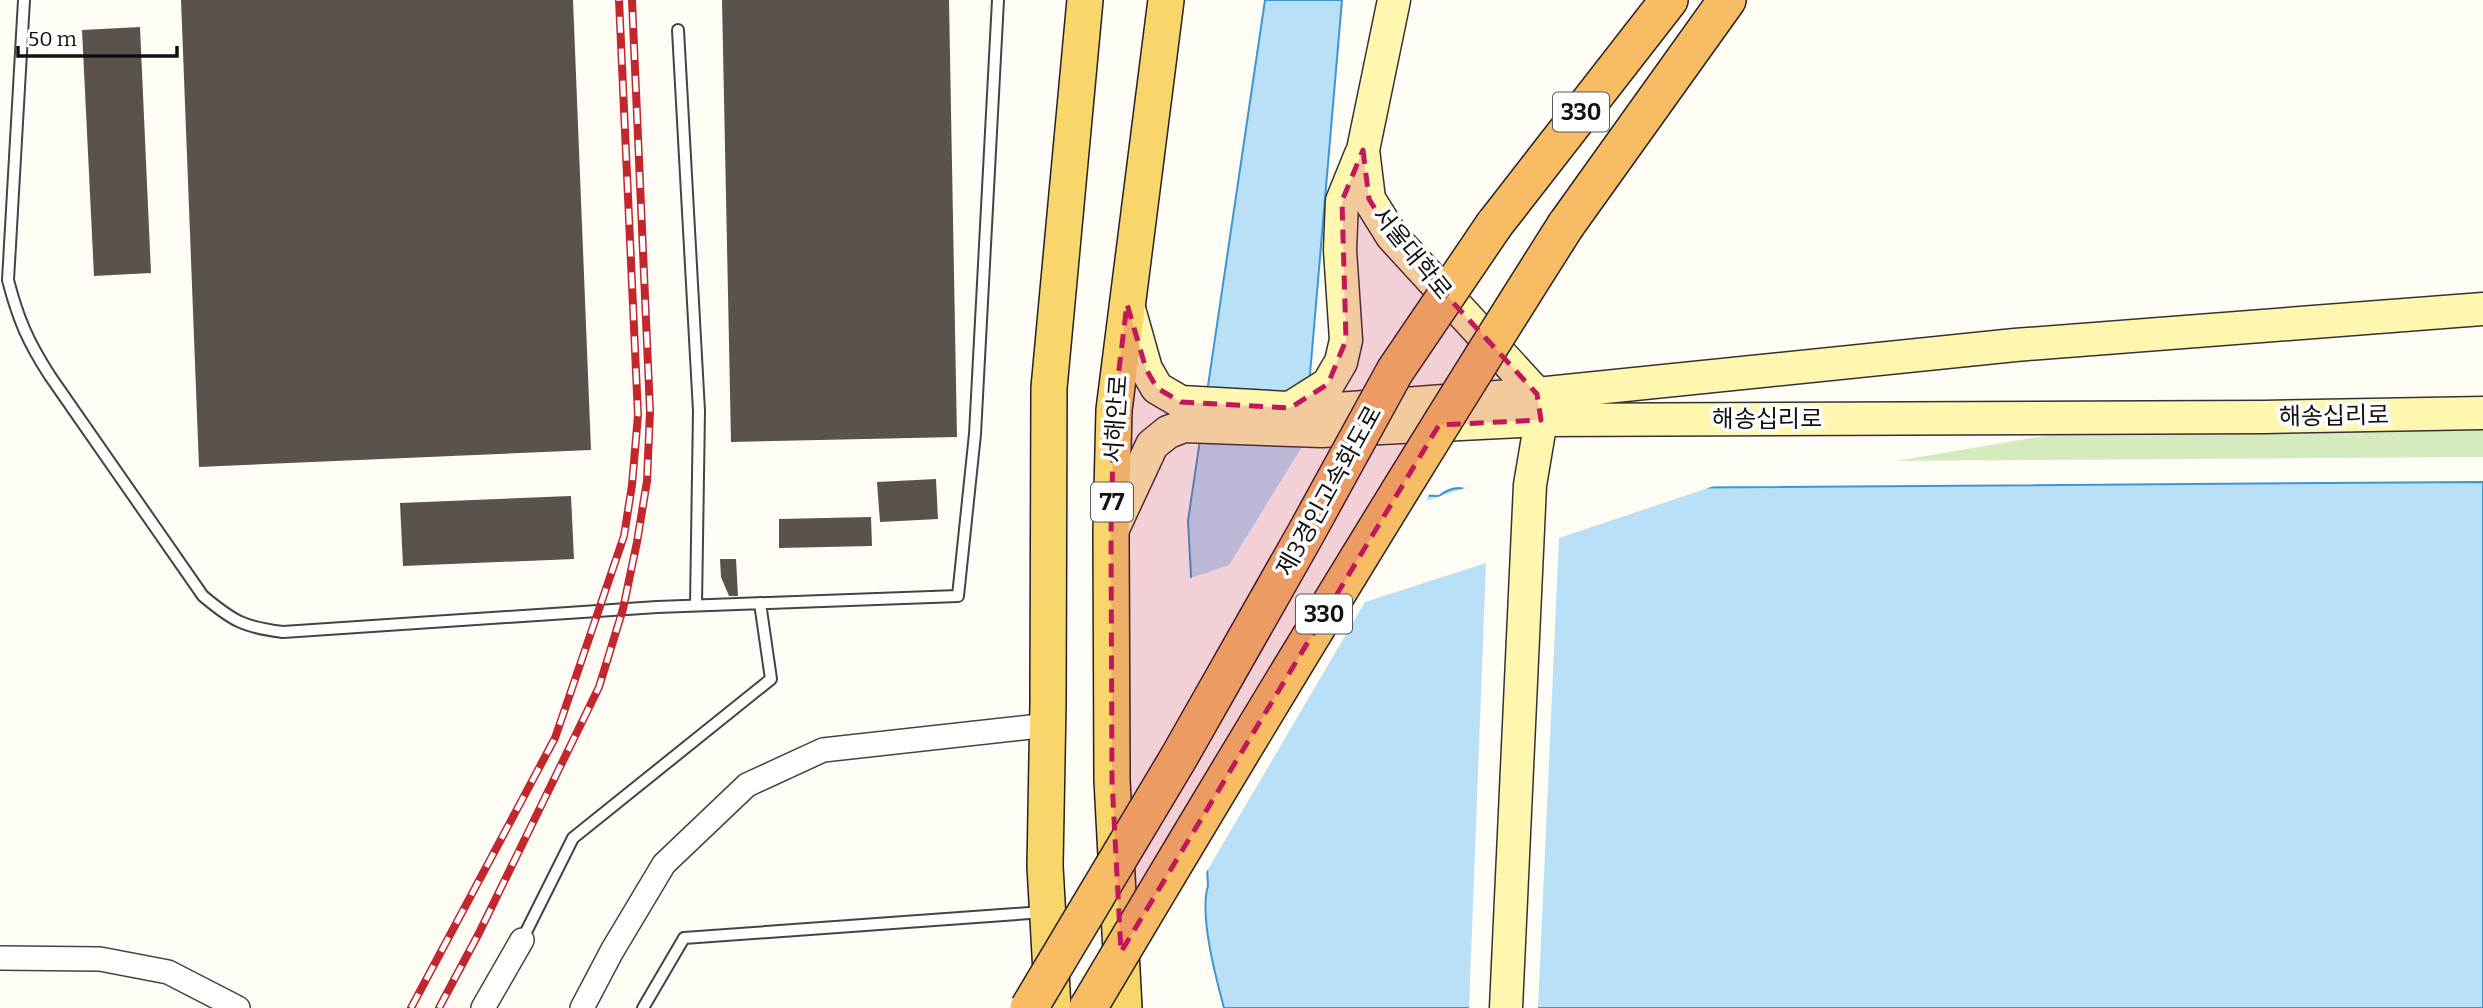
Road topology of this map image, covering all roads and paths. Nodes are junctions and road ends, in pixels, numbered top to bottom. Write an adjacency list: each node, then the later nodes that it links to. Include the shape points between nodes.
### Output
1 (24, 0): 19 (lane, via 8,280 17,315 50,376 203,596 230,619 283,632)
2 (998, 0): 18 (lane, via 975,434 958,596)
3 (1085, 0): 20 (main road, via 1049,388)
4 (1166, 0): 12 (main road, 서해안로 / 77)
5 (1394, 0): 10 (main road, 서울대학로)
6 (1641, 0): 11 (highway)
7 (1669, 0): 11 (highway, 제3경인고속화도로 / 330)
8 (1727, 0): 30 (highway, 330, bridge, via 1566,225 1220,784)
9 (678, 30): 19 (lane, via 699,411)
10 (1363, 149): 14 (main road, 서울대학로, via 1369,199 1392,236); 15 (main road, via 1342,201 1346,340 1341,362 1328,384)
11 (1530, 178): 28 (highway, 제3경인고속화도로 / 330, bridge, via 1395,371 1186,745)
12 (1127, 304): 15 (main road, 해송십리로, via 1146,369 1157,388 1181,401); 17 (main road, 서해안로 / 77, via 1114,410)
13 (2483, 309): 14 (main road, 해송십리로, via 2015,345)
14 (1539, 407): 15 (main road, 해송십리로); 16 (main road, 해송십리로, via 2250,417); 17 (main road, 해송십리로, via 1322,431 1184,426 1167,432 1152,445); 32 (main road, via 1530,485)
15 (1290, 408)
16 (2483, 413)
17 (1111, 532): 31 (main road, 서해안로 / 77, via 1112,780)
18 (760, 603): 19 (lane); 22 (lane, via 771,679 573,838)
19 (696, 606)
20 (1048, 725): 21 (main road); 26 (street, via 823,750 747,785 664,864)
21 (1046, 911): 27 (lane, via 684,938); 29 (main road)
22 (522, 940): 25 (street)
23 (0, 958): 24 (street, via 100,959 168,972)
24 (237, 1008)
25 (483, 1008)
26 (582, 1008)
27 (643, 1008)
28 (1029, 1008)
29 (1052, 1008)
30 (1088, 1008)
31 (1124, 1008)
32 (1506, 1008)

